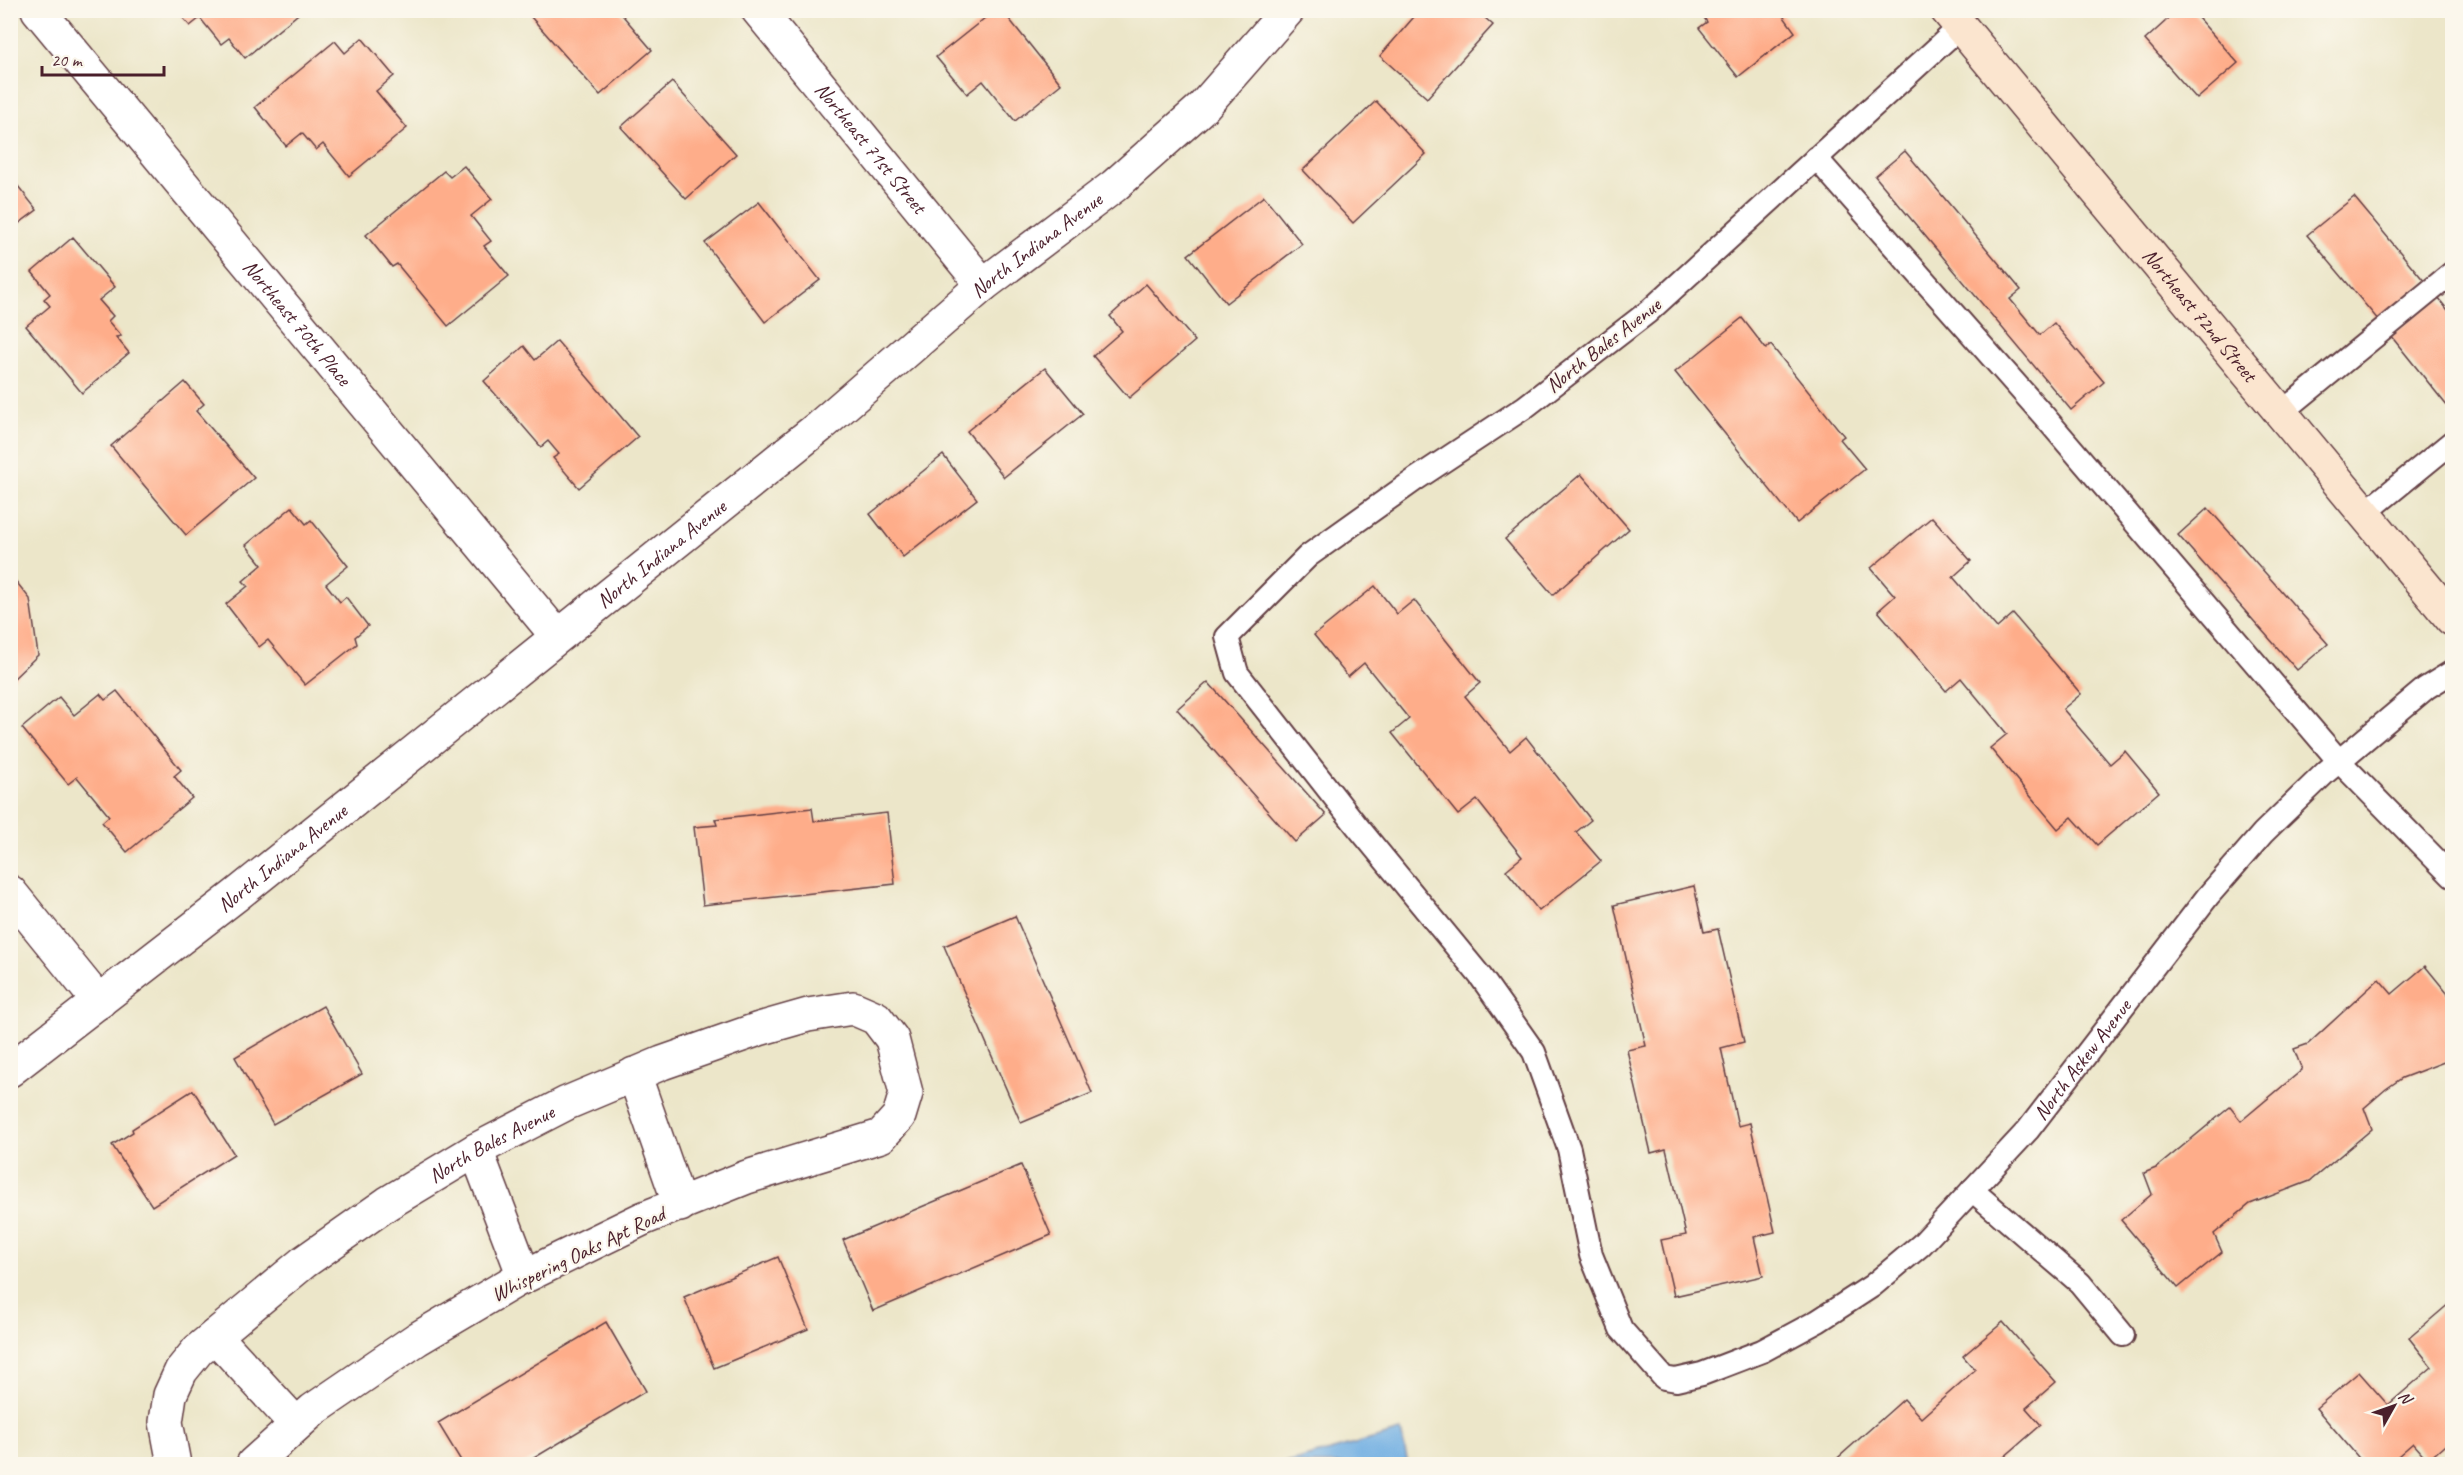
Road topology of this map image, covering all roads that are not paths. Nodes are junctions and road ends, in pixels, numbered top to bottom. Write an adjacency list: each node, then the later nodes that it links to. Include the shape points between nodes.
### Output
1 (38, 10): 12 (street, Northeast 70th Place)
2 (758, 10): 7 (street, Northeast 71st Street)
3 (1288, 10): 7 (street, North Indiana Avenue, via 1203,107 1114,186)
4 (1953, 19): 5 (lane, North Bales Avenue); 8 (main road, Northeast 72nd Street)
5 (1816, 158): 14 (lane, via 2044,416); 27 (lane, North Bales Avenue, via 1648,312 1525,407 1308,556 1227,637 1237,672 1480,977 1534,1052 1569,1149 1591,1255 1621,1329)
6 (2452, 273): 8 (lane)
7 (983, 285): 12 (street, North Indiana Avenue, via 819,427)
8 (2281, 413): 10 (main road, Northeast 72nd Street)
9 (2452, 441): 10 (lane)
10 (2365, 513): 11 (main road, Northeast 72nd Street)
11 (2452, 619)
12 (557, 636): 17 (street, North Indiana Avenue)
13 (2452, 672): 14 (lane, North Askew Avenue, via 2426,688)
14 (2338, 761): 15 (lane); 22 (lane, North Askew Avenue, via 2263,833 2208,896 2028,1130)
15 (2452, 876)
16 (10, 892): 17 (street)
17 (99, 1002): 18 (street, North Indiana Avenue)
18 (10, 1070)
19 (634, 1074): 20 (street, North Bales Avenue, via 759,1029 853,1008 876,1018 892,1040); 21 (street, North Bales Avenue); 23 (street)
20 (904, 1081): 23 (street, Whispering Oaks Apt Road, via 906,1094 899,1116 881,1136 747,1178)
21 (476, 1150): 24 (street); 26 (street, North Bales Avenue, via 388,1203 304,1262)
22 (1972, 1190): 25 (lane, via 2080,1283); 27 (lane, North Askew Avenue, via 1921,1245 1872,1286 1818,1321 1762,1351 1702,1374 1677,1380)
23 (680, 1204): 24 (street, Whispering Oaks Apt Road)
24 (524, 1276): 28 (street, Whispering Oaks Apt Road, via 417,1339)
25 (2123, 1335)
26 (214, 1336): 28 (street); 29 (street, North Bales Avenue, via 181,1371 170,1395 166,1422)
27 (1664, 1378)
28 (296, 1424): 30 (street, Whispering Oaks Apt Road)
29 (174, 1464)
30 (253, 1464)

